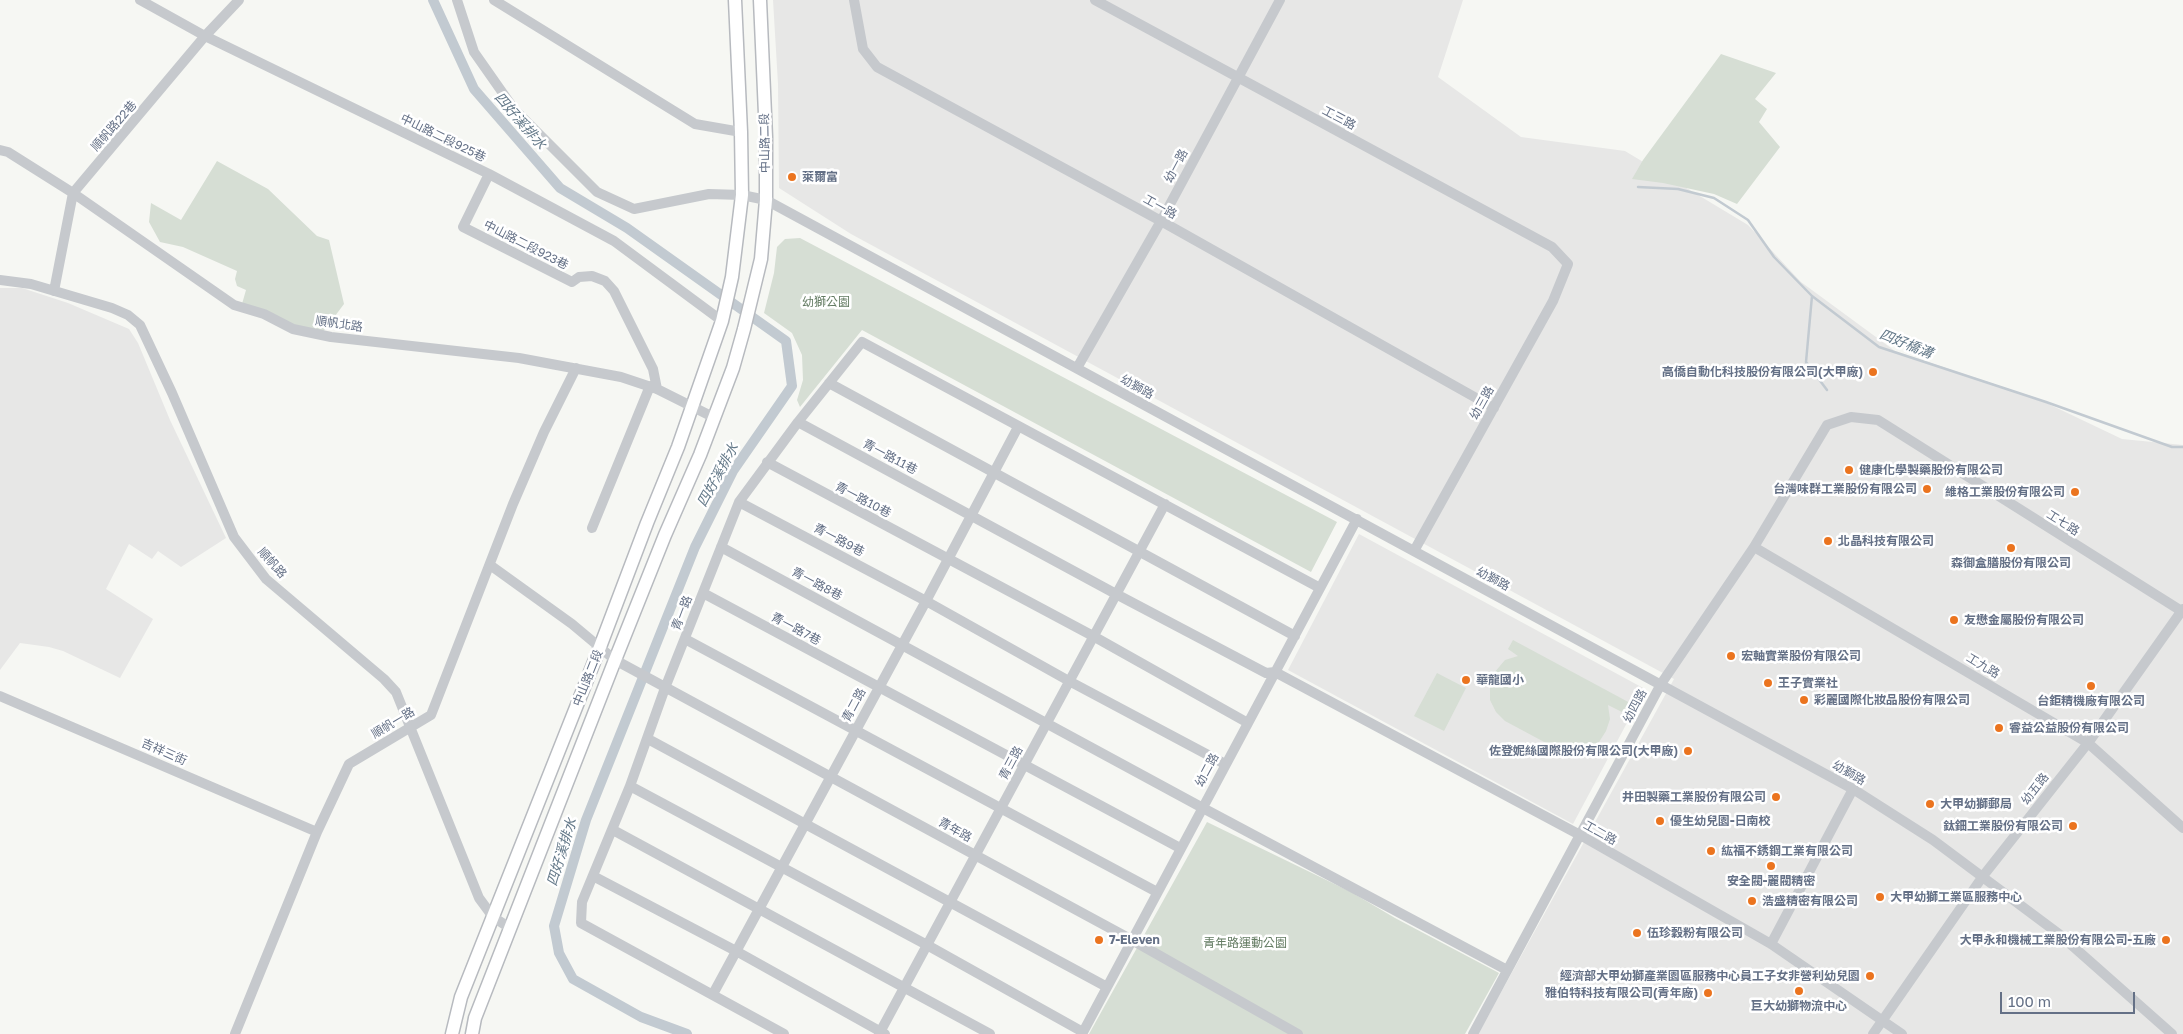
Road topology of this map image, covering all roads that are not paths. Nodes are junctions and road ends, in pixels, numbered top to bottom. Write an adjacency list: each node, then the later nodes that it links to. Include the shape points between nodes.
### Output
1 (140, 0): 10 (street, 中山路二段925巷)
2 (239, 0): 10 (street, 順帆路22巷)
3 (457, 0): 16 (street, 幼獅路, via 474,52 514,109 597,192 634,209 709,194)
4 (494, 0): 12 (street, via 695,124)
5 (735, 0): 12 (main road, 中山路二段)
6 (760, 0): 17 (main road, 中山路二段)
7 (854, 0): 18 (street, 工一路, via 863,49 877,67)
8 (1095, 0): 11 (street, 工三路)
9 (1280, 0): 11 (street, 幼一路)
10 (205, 36): 14 (street, 中山路二段925巷); 15 (street, 順帆路22巷)
11 (1238, 78): 18 (street, 幼一路); 19 (street, 工三路, via 1552,247)
12 (741, 132): 16 (main road, 中山路二段)
13 (0, 150): 15 (street, 順帆北路)
14 (489, 174): 22 (street, 中山路二段925巷, via 614,241); 26 (street, 中山路二段923巷, via 463,228 572,282 579,277 592,276 605,281 614,291 653,369)
15 (73, 192): 21 (street, 順帆路22巷); 23 (street, 順帆北路, via 234,305 264,314 293,329 331,337 519,358)
16 (742, 195): 17 (street, 幼獅路); 22 (main road, 中山路二段, via 732,277)
17 (766, 200): 24 (street, 幼獅路); 30 (main road, 中山路二段, via 756,285)
18 (1160, 221): 24 (street, 幼一路); 28 (street, 工一路)
19 (1568, 264): 28 (street, 幼三路, via 1554,301)
20 (0, 280): 21 (street, 順帆路)
21 (54, 291): 65 (street, 順帆路, via 112,308 140,325 234,537 266,579 384,679 396,692)
22 (722, 320): 27 (main road, 中山路二段)
23 (576, 368): 26 (street, 順帆北路); 45 (street, 順帆一路, via 544,432)
24 (1077, 368): 38 (street, 幼獅路)
25 (829, 383): 31 (street, 青一路); 32 (street, 青一路, via 862,342); 34 (street)
26 (654, 387): 27 (street, 順帆北路); 39 (street)
27 (694, 406): 30 (street, 順帆北路); 55 (main road, 中山路二段, via 646,522)
28 (1494, 408): 43 (street, 幼三路)
29 (1851, 417): 41 (street, 幼四路, via 1827,425); 50 (street, 工七路, via 1878,420)
30 (715, 418): 56 (main road, 中山路二段)
31 (798, 422): 33 (street, 青一路); 37 (street, 青一路11巷)
32 (1018, 427): 34 (street, 青二路); 36 (street)
33 (766, 462): 35 (street, 青一路); 44 (street, 青一路10巷)
34 (994, 471): 37 (street, 青二路); 42 (street)
35 (740, 502): 40 (street, 青一路); 49 (street, 青一路9巷)
36 (1164, 504): 42 (street, 青三路); 46 (street)
37 (971, 515): 44 (street, 青二路); 48 (street, 青一路11巷)
38 (1357, 519): 43 (street, 幼獅路); 46 (street, 幼二路)
39 (592, 528)
40 (721, 547): 47 (street, 青一路); 54 (street, 青一路8巷)
41 (1754, 547): 59 (street, 幼四路); 68 (street, 工九路)
42 (1139, 551): 48 (street, 青三路); 52 (street)
43 (1414, 551): 59 (street, 幼獅路)
44 (948, 559): 49 (street, 青二路); 51 (street, 青一路10巷)
45 (490, 565): 55 (street, 青年路); 65 (street, 順帆一路, via 431,715)
46 (1320, 588): 52 (street, 幼二路)
47 (703, 593): 53 (street, 青一路); 60 (street, 青一路7巷)
48 (1116, 594): 51 (street, 青三路); 57 (street, 工二路, via 1266,673)
49 (926, 601): 54 (street, 青二路); 58 (street, 青一路9巷)
50 (2183, 610): 68 (street, 幼五路)
51 (1093, 636): 58 (street, 青三路); 64 (street, 青一路10巷)
52 (1295, 636): 57 (street, 幼二路)
53 (685, 640): 61 (street, 青一路); 66 (street)
54 (902, 644): 60 (street, 青二路); 63 (street, 青一路8巷)
55 (600, 647): 56 (street, 青年路); 89 (main road, 中山路二段)
56 (616, 660): 61 (street, 青年路); 90 (main road, 中山路二段)
57 (1275, 672): 64 (street, 幼二路); 80 (street, 工二路)
58 (1069, 681): 63 (street, 青三路); 69 (street, 青一路9巷)
59 (1661, 684): 73 (street, 幼獅路); 80 (street, 幼四路)
60 (878, 687): 66 (street, 青二路); 70 (street, 青一路7巷)
61 (665, 688): 67 (street, 青一路); 71 (street, 青年路)
62 (0, 696): 79 (street, 吉祥三街)
63 (1047, 722): 70 (street, 青三路); 74 (street, 青一路8巷)
64 (1248, 723): 69 (street, 幼二路)
65 (411, 727): 79 (street, 順帆一路, via 349,764); 89 (street, 順帆路, via 479,898)
66 (856, 729): 71 (street, 青二路); 75 (street)
67 (648, 739): 72 (street, 青一路); 76 (street)
68 (2088, 743): 77 (street, 工九路); 85 (street, 幼五路)
69 (1225, 764): 74 (street, 幼二路)
70 (1024, 765): 75 (street, 青三路); 81 (street, 青一路7巷)
71 (831, 776): 76 (street, 青二路); 82 (street, 青年路)
72 (630, 786): 78 (street, 青一路); 83 (street)
73 (1853, 789): 85 (street, 幼獅路); 92 (street)
74 (1202, 807): 81 (street, 幼二路); 95 (street, 青一路8巷)
75 (1001, 809): 82 (street, 青三路); 86 (street)
76 (805, 823): 83 (street, 青二路); 87 (street)
77 (2183, 828)
78 (613, 830): 84 (street, 青一路); 88 (street)
79 (317, 832): 102 (street, 順帆一路)
80 (1580, 836): 92 (street, 工二路); 95 (street, 幼四路)
81 (1180, 848): 86 (street, 幼二路)
82 (976, 856): 87 (street, 青三路); 91 (street, 青年路)
83 (782, 867): 88 (street, 青二路); 93 (street)
84 (594, 876): 94 (street); 98 (street, 青一路, via 582,902 581,923)
85 (1983, 876): 99 (street, 幼五路); 111 (street, 幼獅路, via 2059,934)
86 (1157, 892): 91 (street, 幼二路)
87 (950, 901): 93 (street, 青三路); 97 (street)
88 (760, 909): 94 (street, 青二路); 96 (street)
89 (493, 916): 90 (street, 順帆路); 103 (main road, 中山路二段, via 461,997)
90 (510, 928): 104 (main road, 中山路二段, via 475,1018)
91 (1132, 940): 97 (street, 幼二路); 107 (street, 青年路)
92 (1771, 944): 99 (street, 工二路)
93 (927, 945): 96 (street, 青三路); 101 (street)
94 (736, 952): 98 (street, 青二路); 100 (street)
95 (1507, 970): 108 (street, 幼四路)
96 (905, 987): 100 (street, 青三路); 106 (street)
97 (1107, 987): 101 (street, 幼二路)
98 (713, 994): 105 (street)
99 (1883, 1020): 109 (street, 幼五路); 110 (street, 工二路)
100 (882, 1033)
101 (1082, 1033)
102 (234, 1034)
103 (452, 1034)
104 (472, 1034)
105 (784, 1034)
106 (990, 1034)
107 (1298, 1034)
108 (1473, 1034)
109 (1873, 1034)
110 (1902, 1034)
111 (2172, 1034)

